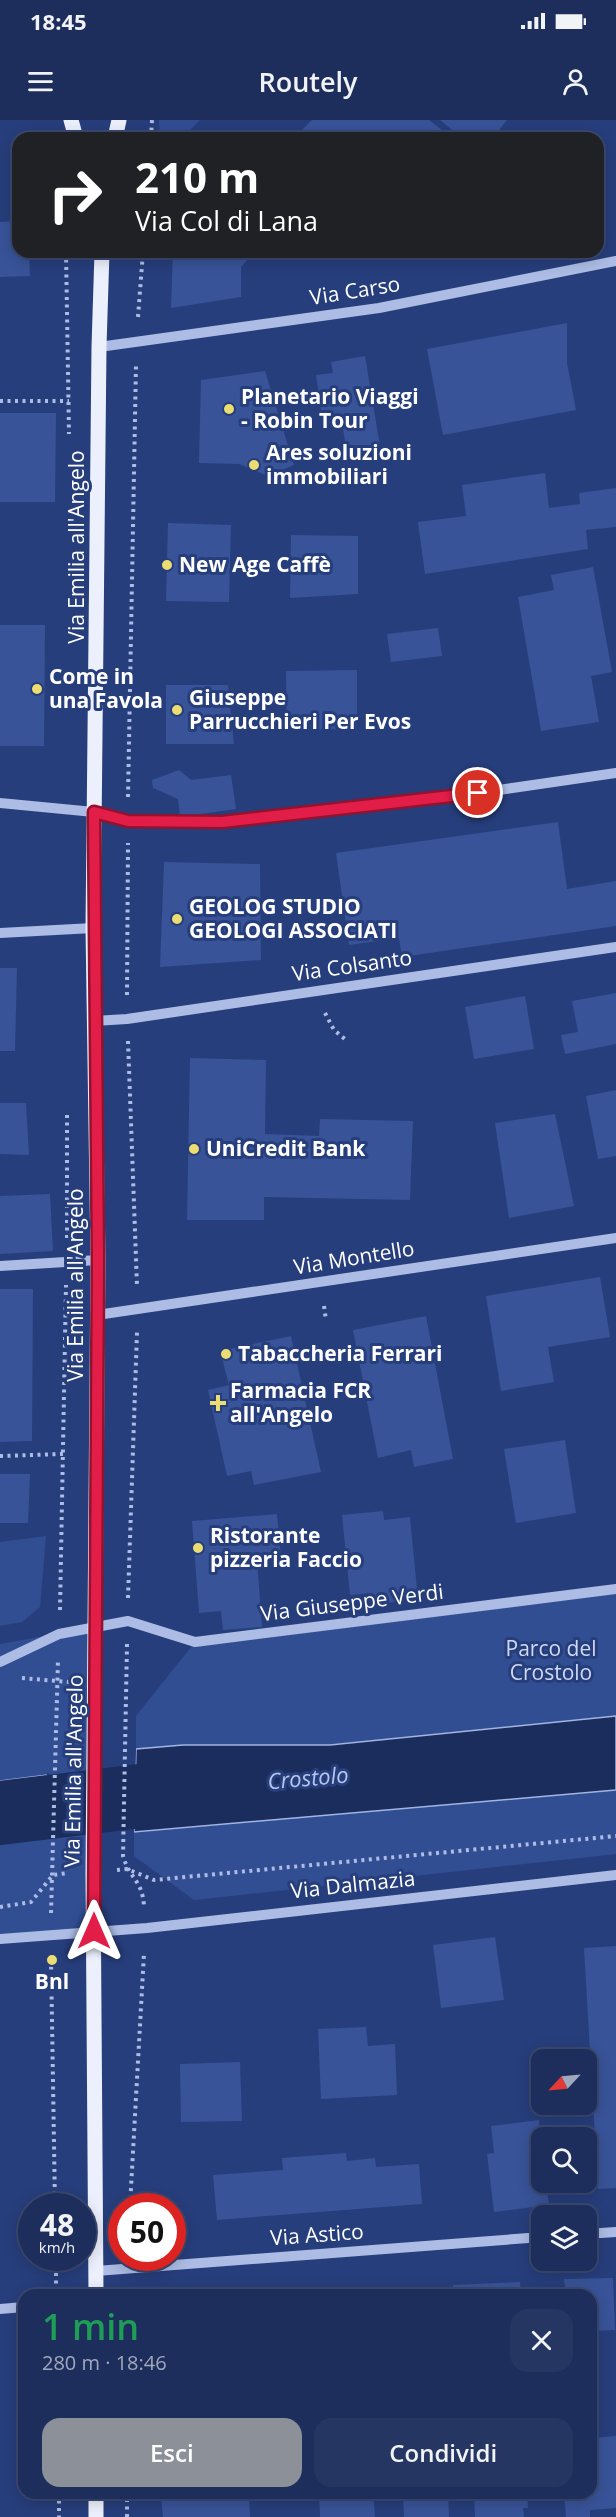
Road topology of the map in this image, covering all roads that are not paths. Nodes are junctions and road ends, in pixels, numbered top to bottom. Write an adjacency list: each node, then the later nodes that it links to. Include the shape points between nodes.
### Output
1 (98, 258): 4 (main road, Via Emilia all'Angelo)
2 (101, 258): 4 (main road, Via Emilia all'Angelo)
3 (616, 261): 5 (street, Via Carso, via 379,309)
4 (100, 275): 5 (main road, Via Emilia all'Angelo)
5 (99, 347): 8 (main road, Via Emilia all'Angelo)
6 (616, 774): 8 (street, via 222,822 128,821)
7 (0, 803): 8 (street)
8 (94, 812): 9 (main road, Via Emilia all'Angelo)
9 (93, 928): 10 (street); 12 (main road, Via Emilia all'Angelo)
10 (0, 933)
11 (616, 947): 12 (street, Via Colsanto)
12 (94, 1021): 14 (main road, Via Emilia all'Angelo)
13 (616, 1238): 16 (street, Via Montello)
14 (98, 1260): 15 (street); 16 (main road, Via Emilia all'Angelo)
15 (0, 1266)
16 (97, 1315): 18 (main road, Via Emilia all'Angelo)
17 (616, 1589): 18 (street, Via Giuseppe Verdi, via 195,1642 128,1621)
18 (95, 1627): 19 (street, Via Giuseppe Verdi, via 59,1634); 21 (main road, Via Emilia all'Angelo)
19 (0, 1662)
20 (616, 1875): 21 (street, Via Dalmazia)
21 (94, 1931): 22 (street, Via Dalmazia); 23 (main road, Via Emilia all'Angelo)
22 (0, 1939)
23 (96, 2193)
24 (616, 2232): 25 (street)
25 (597, 2233)
26 (531, 2238): 27 (street, Via Astico)
27 (96, 2271): 28 (main road, Via Emilia all'Angelo)
28 (96, 2289)
29 (18, 2307): 30 (street)
30 (0, 2308)
31 (96, 2499): 32 (main road)
32 (96, 2517)

